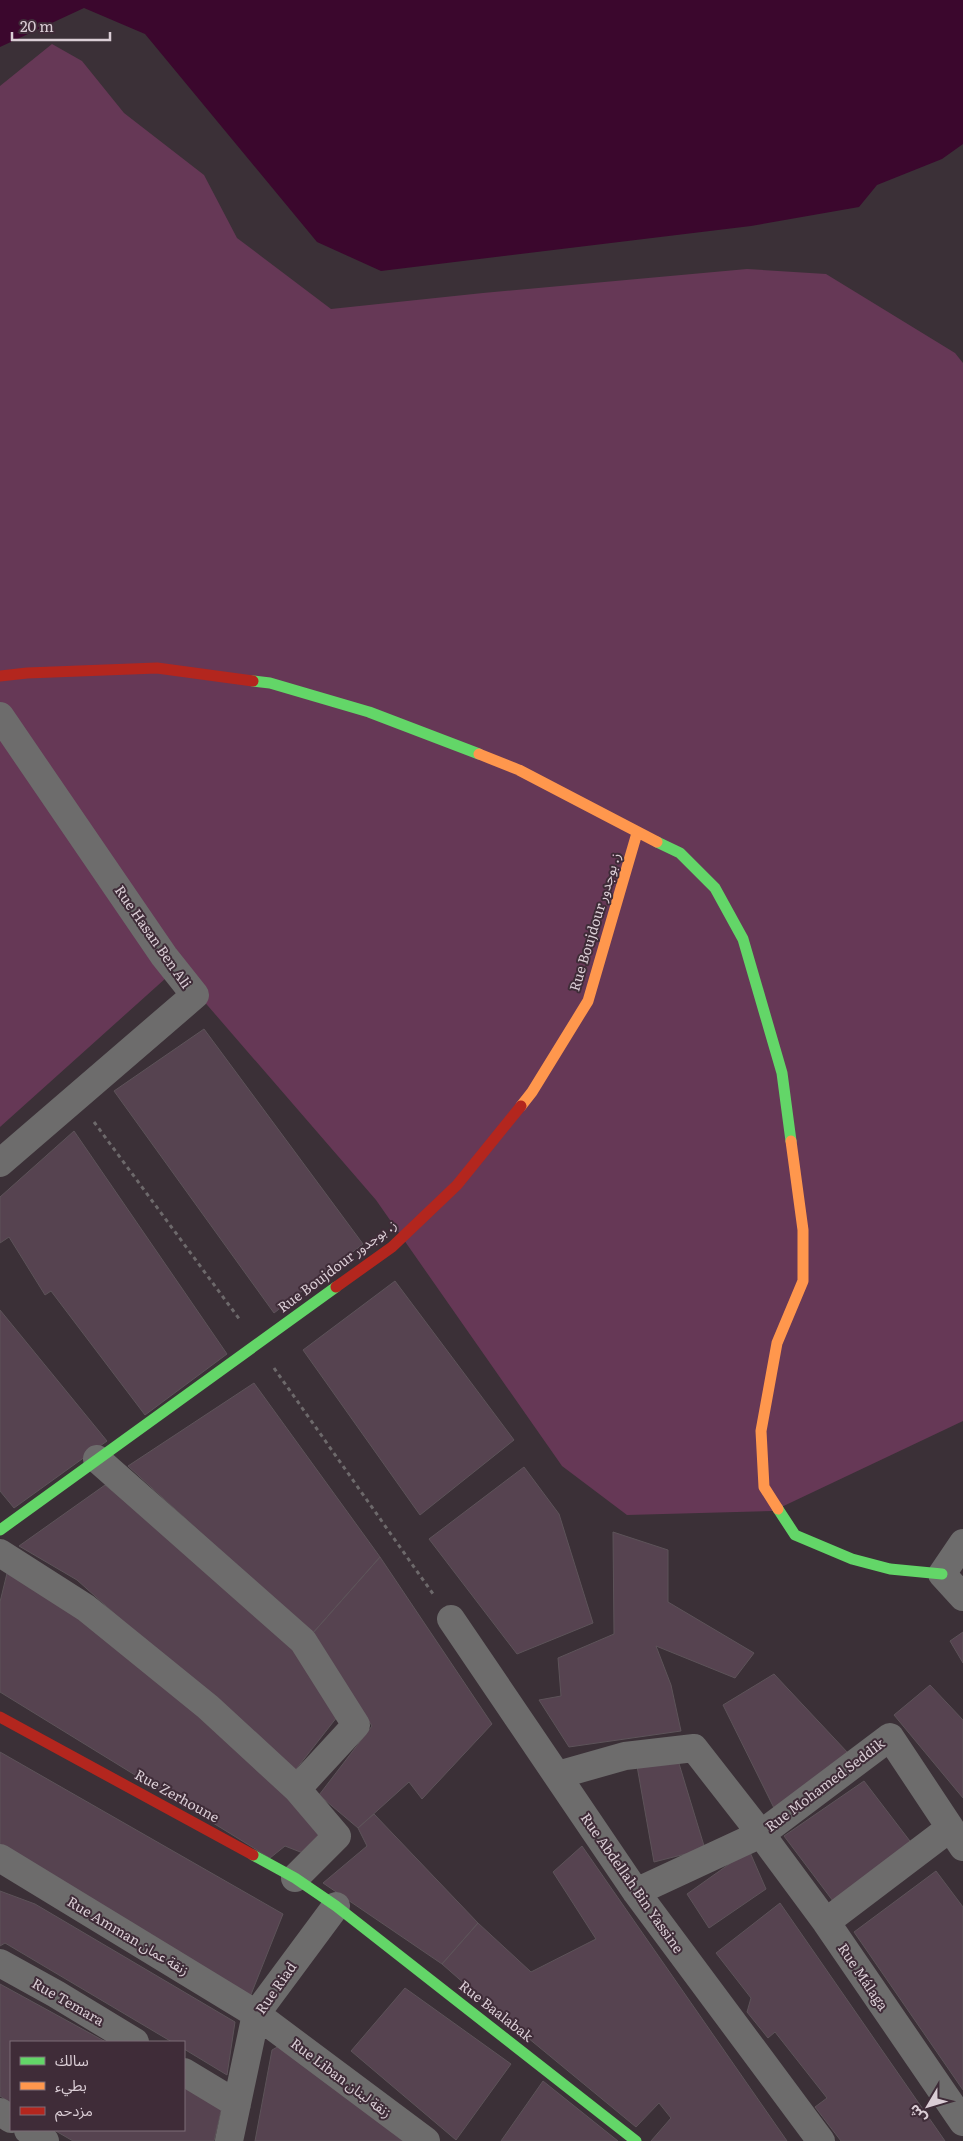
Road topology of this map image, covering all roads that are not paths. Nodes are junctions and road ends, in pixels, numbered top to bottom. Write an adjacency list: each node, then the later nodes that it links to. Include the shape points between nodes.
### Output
1 (0, 676): 3 (street, via 157,668 270,683 369,712 519,770)
2 (0, 716): 4 (street, Rue Hasan Ben Ali, via 194,995)
3 (637, 833): 5 (street, Rue Boujdour ز. بوجدور, via 588,1001 532,1092 457,1185 392,1247); 9 (street, via 680,853 715,888 743,939 782,1073 803,1230 803,1282 778,1343 761,1431 764,1487 794,1535 852,1559 890,1570)
4 (0, 1163)
5 (97, 1459): 6 (street, Rue Boujdour ز. بوجدور); 14 (street, via 303,1641 356,1725)
6 (2, 1524)
7 (963, 1543): 9 (street)
8 (0, 1553): 14 (street, via 86,1608 208,1707)
9 (942, 1574): 10 (street)
10 (963, 1597)
11 (451, 1619): 13 (street, Rue Abdellah Bin Yassine)
12 (0, 1717): 18 (street, Rue Zerhoune)
13 (558, 1775): 15 (street, Rue Mohamed Seddik, via 625,1756 694,1748); 19 (street, Rue Abdellah Bin Yassine)
14 (297, 1789): 18 (street, via 338,1836)
15 (761, 1834): 16 (street, Rue Mohamed Seddik, via 890,1737); 19 (street, Rue Mohamed Seddik); 21 (street, Rue Málaga)
16 (957, 1838): 21 (street)
17 (0, 1858): 23 (street, Rue Amman زنقة عمان)
18 (295, 1878): 20 (street, Rue Zerhoune)
19 (636, 1892): 33 (street, Rue Abdellah Bin Yassine)
20 (336, 1906): 23 (street, Rue Riad); 32 (street, Rue Baalabak)
21 (826, 1922): 27 (street, Rue Málaga)
22 (0, 1964): 24 (street, Rue Temara)
23 (256, 2014): 26 (street, Rue Riad); 31 (street, Rue Liban زنقة لبنان)
24 (133, 2041)
25 (185, 2073): 26 (street)
26 (237, 2104): 30 (street, Rue Riad)
27 (963, 2122)
28 (30, 2131): 29 (street)
29 (46, 2141)
30 (229, 2141)
31 (426, 2141)
32 (636, 2141)
33 (821, 2141)

